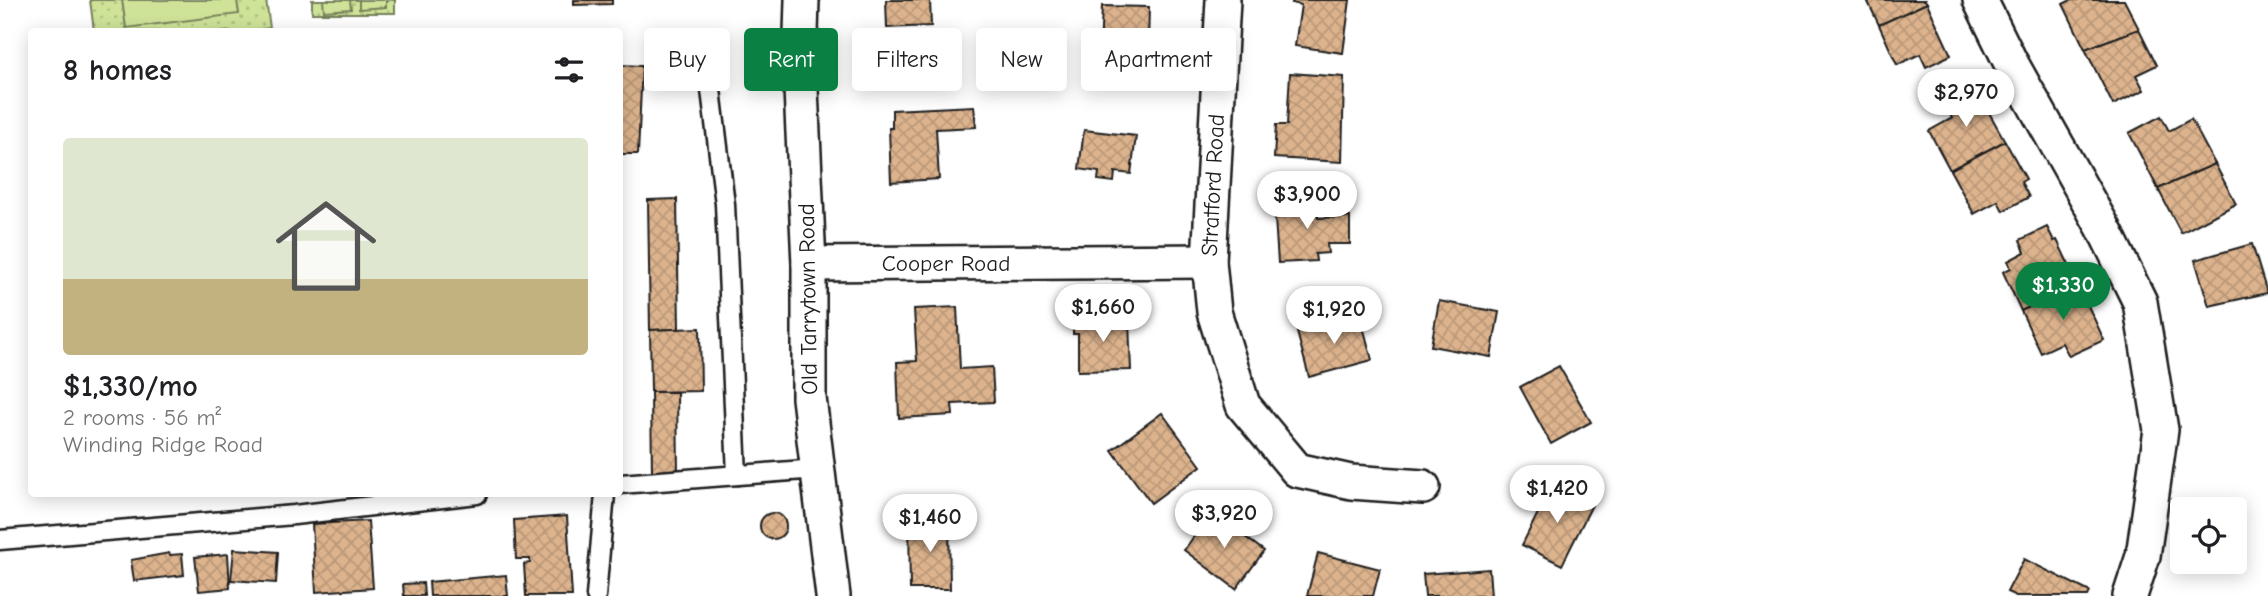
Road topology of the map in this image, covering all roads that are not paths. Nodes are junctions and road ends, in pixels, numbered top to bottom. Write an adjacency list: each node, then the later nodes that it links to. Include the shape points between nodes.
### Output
1 (802, 0): 6 (street, Old Tarrytown Road, via 800,67)
2 (1223, 0): 5 (street, Stratford Road)
3 (1980, 0): 16 (street, via 2140,302 2161,429 2143,556)
4 (711, 91): 8 (lane, via 725,204)
5 (1209, 261): 6 (street, Cooper Road); 10 (street, Stratford Road, via 1213,312 1243,405 1297,470 1351,482)
6 (809, 264): 7 (street, Old Tarrytown Road, via 809,398)
7 (818, 469): 8 (lane); 15 (street, Old Tarrytown Road)
8 (737, 475): 9 (lane)
9 (623, 484)
10 (1423, 486)
11 (451, 497): 13 (lane)
12 (605, 497): 14 (lane)
13 (0, 540)
14 (596, 596)
15 (833, 596)
16 (2130, 596)

